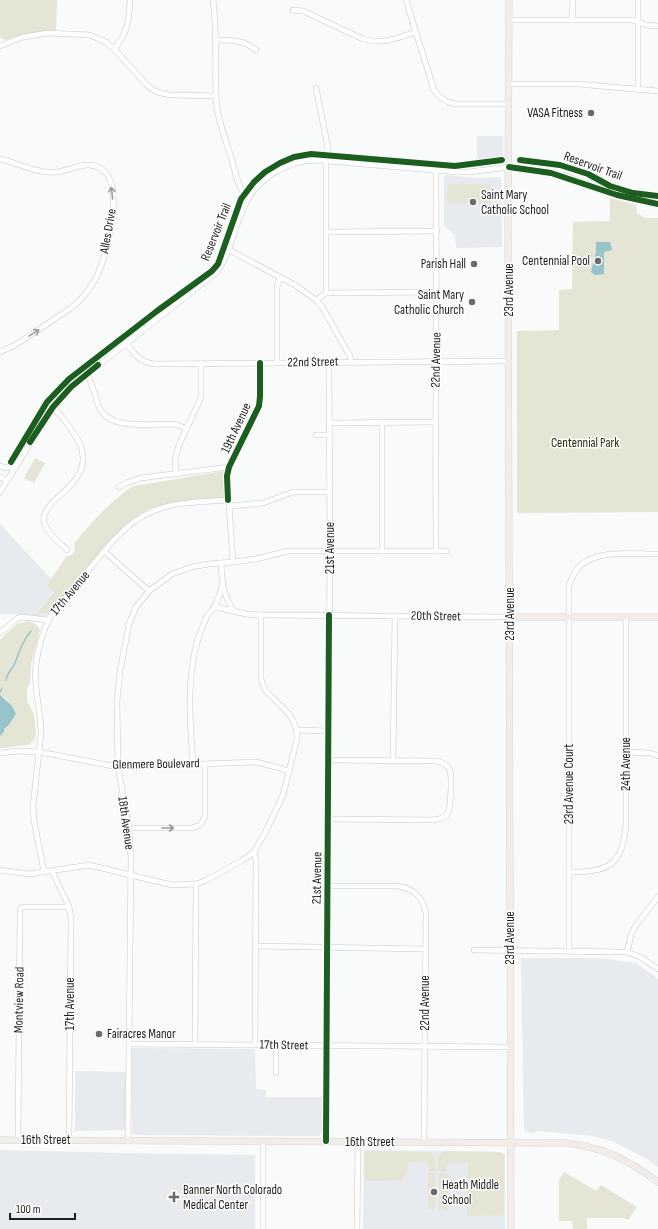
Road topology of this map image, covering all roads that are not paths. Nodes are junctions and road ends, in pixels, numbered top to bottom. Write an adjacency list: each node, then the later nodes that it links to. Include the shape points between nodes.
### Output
1 (130, 0): 15 (street, via 128,27 121,42)
2 (213, 0): 13 (street)
3 (406, 0): 12 (street)
4 (509, 0): 8 (main road, 23rd Avenue)
5 (573, 0): 9 (street)
6 (638, 0): 10 (street)
7 (293, 10): 12 (street, via 303,11 372,42 380,43)
8 (510, 20): 9 (street); 17 (main road, 23rd Avenue)
9 (572, 20): 10 (street)
10 (638, 22): 11 (street); 19 (street)
11 (658, 26)
12 (415, 32): 22 (street, via 434,90 442,100 455,104)
13 (216, 40): 16 (street, via 248,43); 21 (street)
14 (0, 46): 15 (street, via 30,35 55,33 90,36 106,42)
15 (114, 49): 21 (street, via 148,86 157,92 170,95)
16 (256, 50)
17 (509, 84): 19 (street, via 578,84); 22 (main road, 23rd Avenue)
18 (316, 88): 24 (street, via 328,148)
19 (638, 89): 20 (street)
20 (658, 91)
21 (216, 96): 27 (street, via 235,173 242,193)
22 (509, 104): 25 (main road, 23rd Avenue)
23 (0, 160): 37 (street, Alles Drive, one-way to 23, via 54,321 78,302 96,278 106,249 113,201 108,176 90,165 58,172 39,171)
24 (326, 161): 26 (street); 27 (street, via 309,160 284,167 260,184); 30 (street)
25 (509, 167): 26 (street, via 462,172); 28 (street, via 572,178 617,194); 38 (main road, 23rd Avenue)
26 (436, 170): 29 (street, 22nd Avenue)
27 (248, 199): 31 (street)
28 (658, 204)
29 (437, 231): 30 (street); 33 (street, 22nd Avenue)
30 (327, 232): 34 (street)
31 (229, 250): 32 (street); 36 (street, via 217,272)
32 (280, 277): 35 (street); 43 (street, via 277,287)
33 (437, 292): 34 (street); 41 (street, 22nd Avenue)
34 (326, 293): 35 (street)
35 (316, 300): 40 (street, via 323,308)
36 (126, 343): 44 (street, 22nd Street, via 138,357 148,363); 45 (street)
37 (0, 352)
38 (509, 361): 41 (street, 22nd Street); 79 (main road, 23rd Avenue)
39 (329, 362): 40 (street, 22nd Street); 43 (street, 22nd Street); 48 (street, 21st Avenue)
40 (351, 362): 41 (street, 22nd Street)
41 (436, 362): 47 (street, 22nd Avenue)
42 (260, 363): 43 (street, 22nd Street); 44 (street, 22nd Street); 55 (street, 19th Avenue, via 259,406)
43 (277, 363)
44 (201, 364): 50 (street, via 201,397)
45 (87, 374): 46 (street); 50 (street, via 101,411 112,421 123,424 172,424)
46 (53, 407): 54 (street); 63 (street, via 76,436 82,456 76,480 48,506 44,517 49,533)
47 (435, 422): 49 (street); 66 (street, 22nd Avenue)
48 (329, 423): 49 (street); 52 (street, 21st Avenue)
49 (382, 423): 65 (street)
50 (186, 429): 56 (street, via 176,454)
51 (316, 435): 52 (street)
52 (329, 435): 61 (street, 21st Avenue)
53 (0, 466): 54 (street)
54 (16, 466): 58 (street)
55 (229, 468): 56 (street); 62 (street, 19th Avenue)
56 (176, 474): 59 (street, via 133,480)
57 (0, 477): 58 (street)
58 (7, 480): 60 (street)
59 (119, 487)
60 (0, 492)
61 (330, 492): 62 (street, 17th Avenue, via 292,492 263,503); 64 (street, 21st Avenue)
62 (229, 503): 68 (street, 17th Avenue, via 176,504 153,511 134,521); 70 (street, 19th Avenue)
63 (67, 550)
64 (330, 551): 65 (street, 18th Avenue); 70 (street, 18th Avenue, via 288,551); 77 (street, 21st Avenue)
65 (382, 551): 66 (street, 18th Avenue)
66 (436, 551): 67 (street, 18th Avenue)
67 (446, 551)
68 (105, 552): 73 (street); 83 (street, 17th Avenue)
69 (658, 554): 82 (street, 23rd Avenue Court, via 604,555 592,558 579,567 569,585)
70 (232, 562): 71 (street, 18th Avenue)
71 (221, 563): 72 (street); 73 (street, 18th Avenue, via 183,569 165,578)
72 (222, 586): 74 (street); 75 (street)
73 (149, 591): 95 (street, 18th Avenue, via 134,612 125,641 117,701)
74 (215, 607): 75 (street, 20th Street); 93 (street, via 203,625 193,662 189,715)
75 (233, 610): 76 (street, 20th Street)
76 (261, 615): 77 (street, 20th Street); 85 (street, via 262,686 294,721)
77 (329, 615): 78 (street, 20th Street); 86 (street, 21st Avenue)
78 (395, 616): 79 (street, 20th Street); 92 (street)
79 (510, 617): 82 (main road, 20th Street); 113 (main road, 23rd Avenue)
80 (626, 617): 81 (main road, 20th Street); 82 (main road, 20th Street); 88 (street, 24th Avenue)
81 (658, 617)
82 (569, 618): 103 (street, 23rd Avenue Court)
83 (48, 620): 84 (street, via 18,618); 87 (street, 17th Avenue, via 37,656 35,675 41,724)
84 (0, 633)
85 (297, 730): 86 (street); 96 (street)
86 (328, 731): 91 (street, 21st Avenue)
87 (40, 752): 89 (street, Glenmere Boulevard); 95 (street, Glenmere Boulevard); 102 (street, 17th Avenue, via 33,806)
88 (626, 752): 90 (street); 103 (street, 24th Avenue, via 626,824 625,841 621,851 616,859 604,868 588,872)
89 (0, 753)
90 (658, 756)
91 (328, 760): 92 (street); 97 (street, 21st Avenue)
92 (393, 760): 97 (street, via 436,761 447,767 450,773 450,806 446,816 438,819)
93 (193, 764): 94 (street, Glenmere Boulevard); 95 (street, Glenmere Boulevard)
94 (205, 764): 96 (street, Glenmere Boulevard, via 256,762); 98 (street, one-way to 94, via 200,826 204,817)
95 (118, 767): 98 (street, 18th Avenue)
96 (288, 771): 99 (street, via 283,795 268,829)
97 (328, 819): 106 (street, 21st Avenue)
98 (129, 828): 104 (street, 18th Avenue)
99 (254, 852): 105 (street); 109 (street)
100 (0, 870): 102 (street, via 29,874)
101 (52, 871): 102 (street); 104 (street, via 89,865); 108 (street, 17th Avenue)
102 (44, 872)
103 (569, 872): 114 (street, 23rd Avenue Court)
104 (131, 874): 105 (street, via 172,885); 117 (street, 18th Avenue)
105 (196, 884): 118 (street)
106 (328, 886): 110 (street, 21st Avenue); 111 (street, 22nd Avenue, via 391,886 410,889 422,901 426,913)
107 (658, 897): 115 (street, via 636,925)
108 (69, 907): 126 (street, Montview Road, via 24,907 20,911); 127 (street, 17th Avenue)
109 (256, 946): 110 (street); 119 (street)
110 (327, 948): 111 (street); 121 (street, 21st Avenue)
111 (425, 949): 122 (street, 22nd Avenue)
112 (474, 950): 113 (street)
113 (510, 950): 114 (street); 123 (main road, 23rd Avenue)
114 (569, 951): 115 (street)
115 (627, 952): 116 (street)
116 (658, 969)
117 (129, 1044): 118 (street, 17th Street); 128 (street, 18th Avenue)
118 (195, 1044): 119 (street, 17th Street)
119 (255, 1044): 120 (street, 17th Street)
120 (276, 1045): 121 (street, 17th Street); 124 (street)
121 (326, 1045): 122 (street, 17th Street); 130 (street, 21st Avenue)
122 (425, 1046): 123 (street, 17th Street); 132 (street, 22nd Avenue)
123 (511, 1047): 133 (main road, 23rd Avenue)
124 (276, 1073)
125 (0, 1140): 126 (main road, 16th Street)
126 (18, 1140): 127 (main road, 16th Street)
127 (69, 1140): 128 (main road, 16th Street)
128 (128, 1140): 129 (main road, 16th Street)
129 (263, 1141): 130 (main road, 16th Street); 135 (street)
130 (326, 1141): 131 (main road, 16th Street)
131 (358, 1142): 132 (main road, 16th Street); 136 (street)
132 (424, 1142): 133 (main road, 16th Street)
133 (511, 1142): 134 (main road, 16th Street, via 566,1143 589,1147 633,1164); 137 (main road, 23rd Avenue)
134 (658, 1182)
135 (263, 1229)
136 (357, 1229)
137 (511, 1229)

